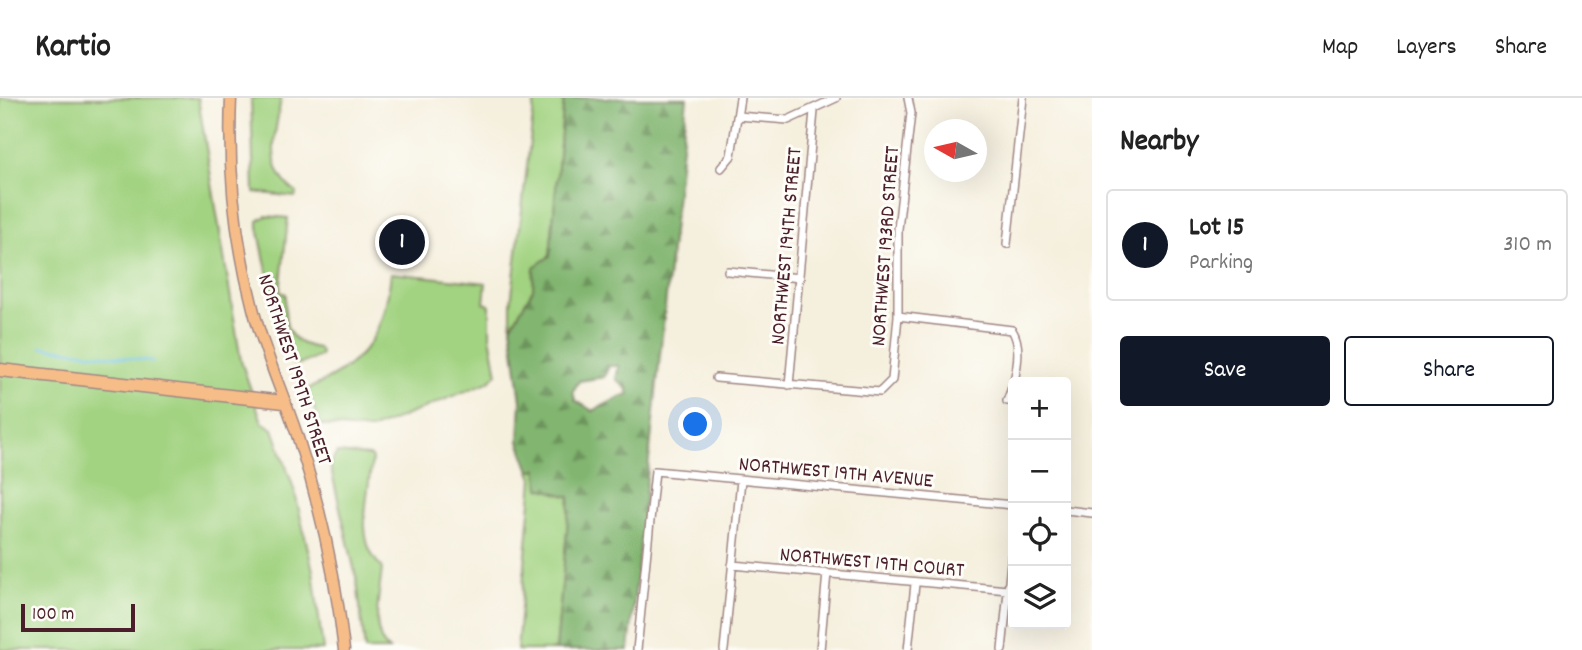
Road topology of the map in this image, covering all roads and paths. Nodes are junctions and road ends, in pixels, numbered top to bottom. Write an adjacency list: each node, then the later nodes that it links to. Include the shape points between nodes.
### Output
1 (231, 98): 17 (main road, NORTHWEST 199TH STREET, via 233,202 242,256 256,318)
2 (740, 98): 7 (street)
3 (836, 98): 6 (street)
4 (908, 98): 12 (street, NORTHWEST 193RD STREET, via 911,113 898,229)
5 (1023, 98): 9 (street)
6 (814, 111): 7 (street, via 788,120); 11 (street, NORTHWEST 194TH STREET)
7 (738, 116): 8 (street, via 731,156)
8 (721, 168)
9 (1007, 244)
10 (728, 271): 11 (street)
11 (800, 278): 15 (street, NORTHWEST 194TH STREET)
12 (898, 316): 15 (street, NORTHWEST 193RD STREET, via 892,380 880,392); 16 (street, via 1012,330 1018,339)
13 (0, 370): 17 (highway)
14 (716, 378): 15 (street)
15 (789, 385)
16 (1007, 401)
17 (284, 402): 26 (main road, NORTHWEST 199TH STREET, via 329,545)
18 (741, 480): 19 (street, NORTHWEST 19TH AVENUE); 22 (street); 27 (street, NORTHWEST 19TH AVENUE, via 655,471)
19 (1008, 505)
20 (1071, 511): 21 (street)
21 (1092, 513)
22 (732, 565): 23 (street, NORTHWEST 19TH COURT); 28 (street)
23 (827, 573): 24 (street, NORTHWEST 19TH COURT); 29 (street)
24 (915, 584): 25 (street, NORTHWEST 19TH COURT); 30 (street)
25 (1008, 590): 31 (street)
26 (344, 650)
27 (637, 650)
28 (724, 650)
29 (820, 650)
30 (908, 650)
31 (1002, 650)

